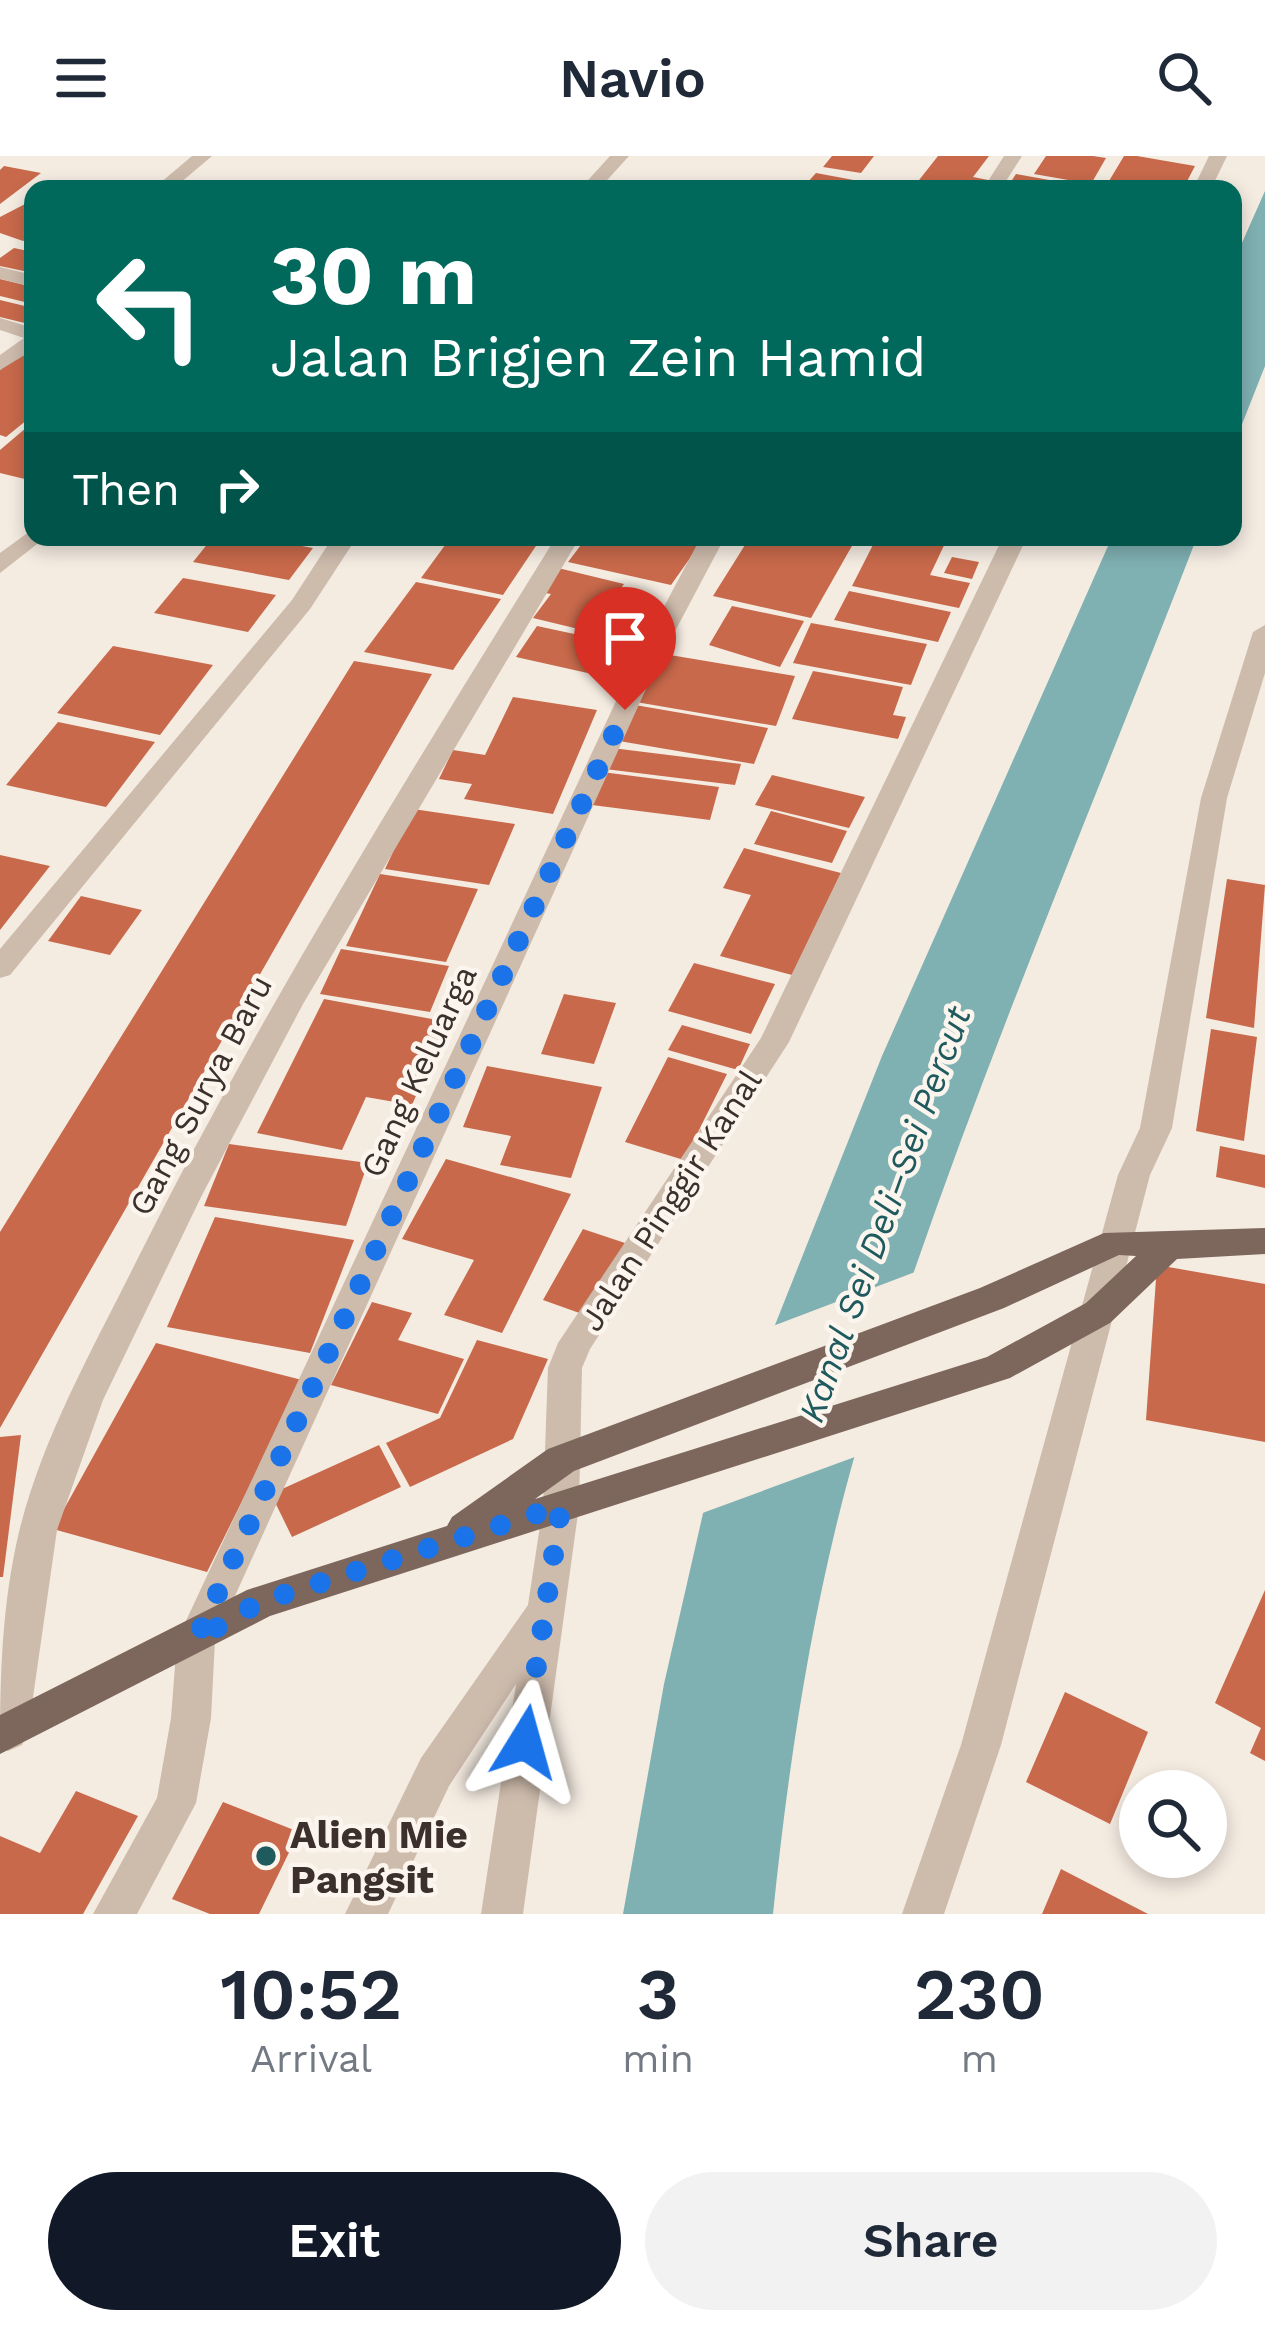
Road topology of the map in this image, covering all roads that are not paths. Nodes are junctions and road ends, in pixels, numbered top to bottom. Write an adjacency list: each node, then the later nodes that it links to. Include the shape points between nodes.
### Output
1 (203, 156): 3 (street)
2 (620, 156): 4 (street)
3 (173, 180)
4 (597, 180)
5 (24, 344): 6 (street)
6 (0, 364)
7 (24, 544): 12 (street)
8 (339, 546): 14 (street, via 301,604)
9 (563, 546): 24 (street, Gang Surya Baru, via 211,1140 103,1368 57,1466 28,1572)
10 (708, 546): 23 (street, Gang Keluarga, via 644,667)
11 (1002, 546): 19 (street, Jalan Pinggir Kanal, via 774,1042 575,1343 565,1368)
12 (0, 566)
13 (1265, 632): 16 (street, via 1214,798 1163,1101)
14 (0, 968)
15 (1265, 1241): 17 (main road)
16 (1116, 1242): 17 (main road); 18 (street); 19 (main road, via 992,1298)
17 (1169, 1246): 18 (main road)
18 (1098, 1313): 20 (main road, via 998,1368); 28 (street, via 981,1745)
19 (571, 1458): 20 (street, Jalan Pinggir Kanal); 21 (main road)
20 (568, 1503): 21 (main road); 22 (street, Jalan Pinggir Kanal)
21 (436, 1549): 23 (main road, via 260,1602)
22 (542, 1612): 26 (street, via 435,1772); 27 (street, Jalan Pinggir Kanal)
23 (196, 1640): 24 (main road); 25 (street, via 176,1804)
24 (4, 1734)
25 (114, 1914)
26 (366, 1914)
27 (502, 1914)
28 (923, 1914)

